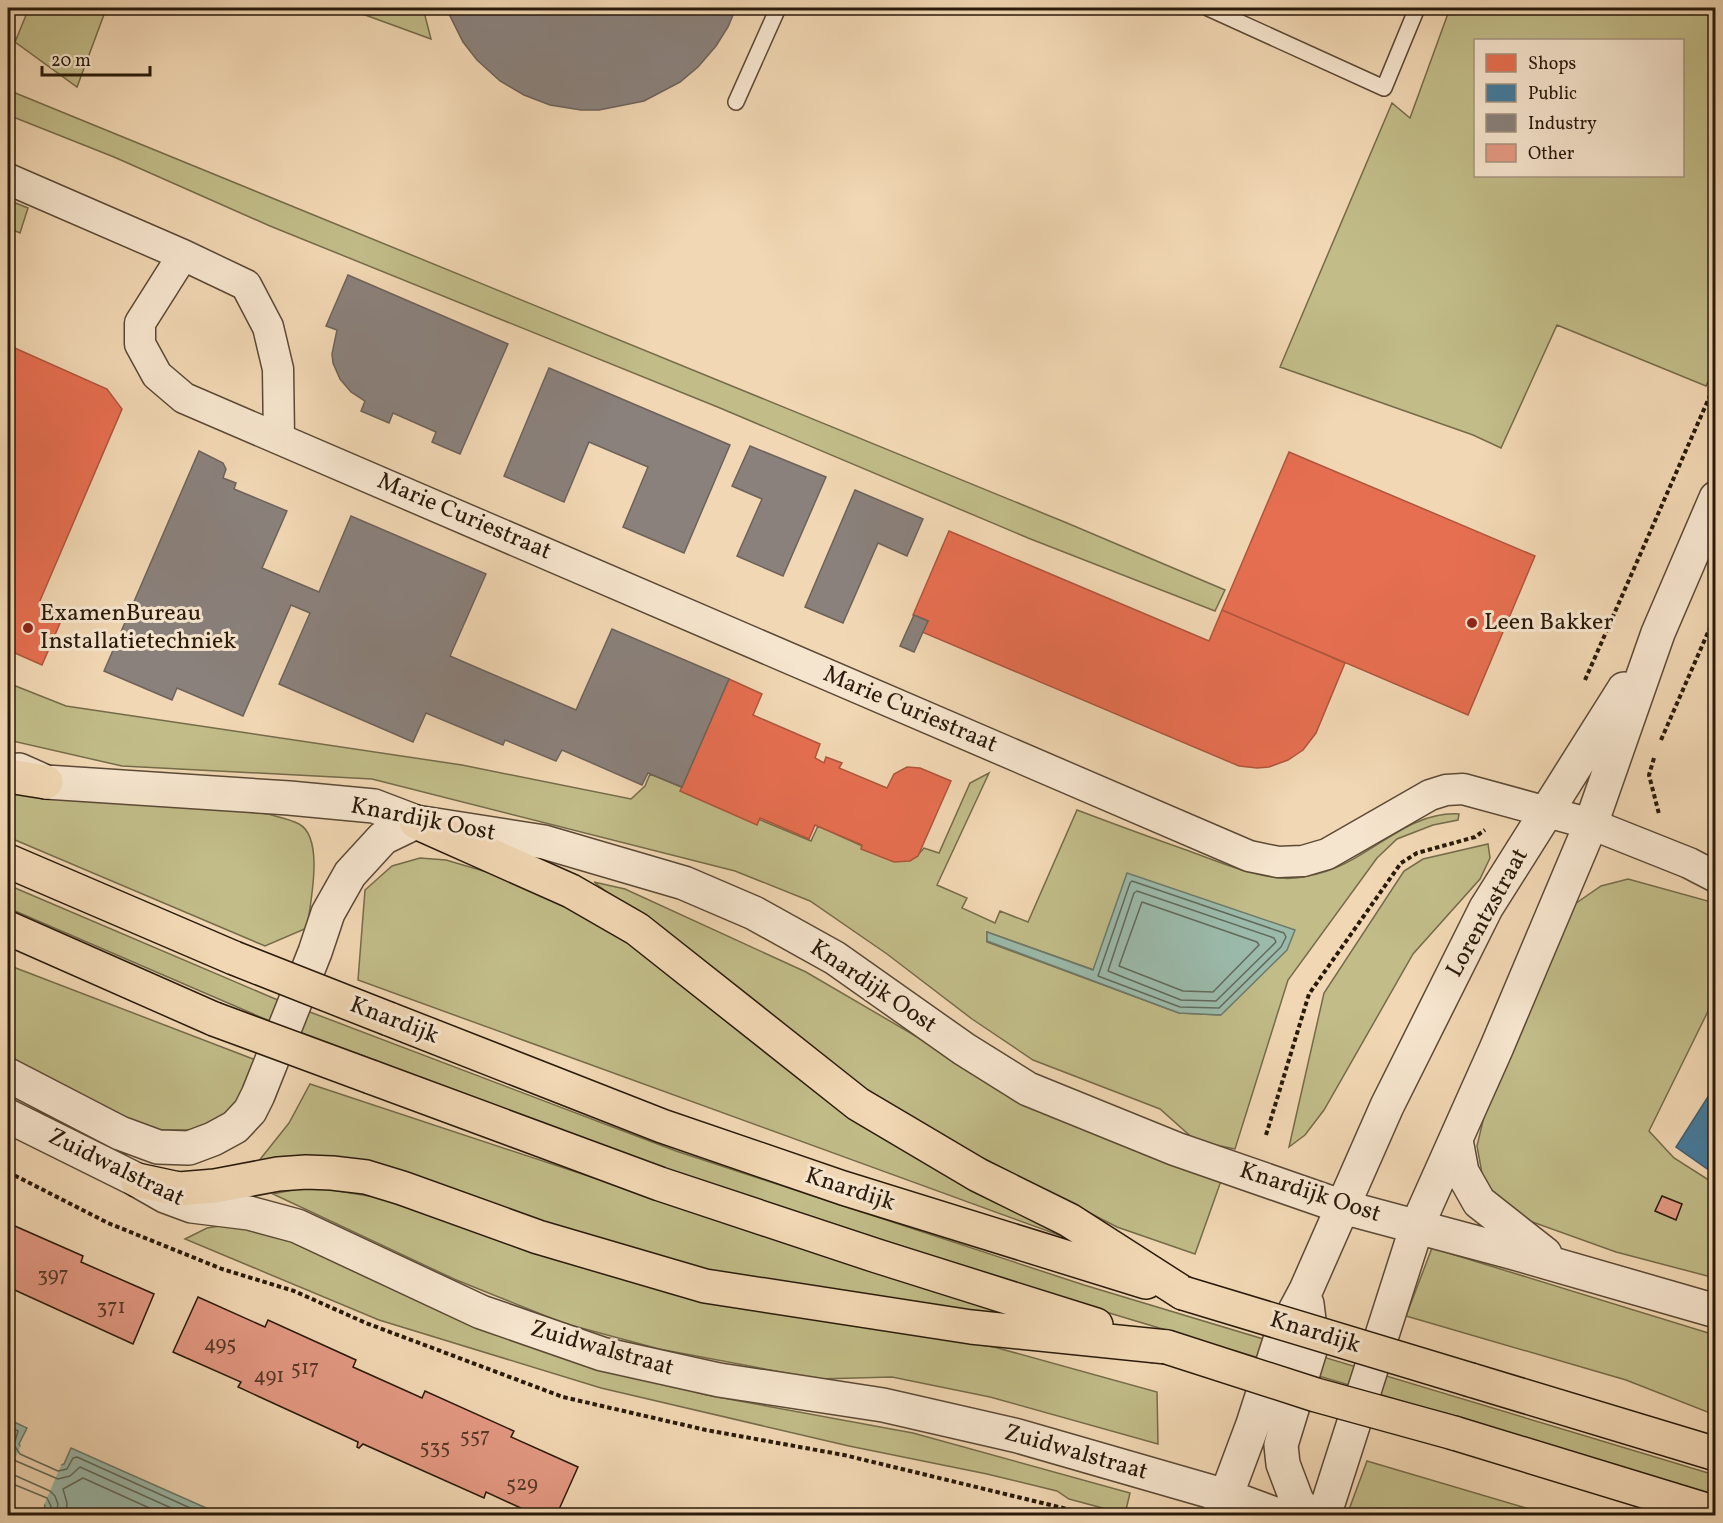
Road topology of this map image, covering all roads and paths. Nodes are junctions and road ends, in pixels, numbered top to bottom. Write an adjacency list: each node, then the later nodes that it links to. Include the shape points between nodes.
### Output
1 (778, 8): 4 (lane)
2 (1208, 8): 3 (lane, via 1384,88)
3 (1417, 8)
4 (736, 102)
5 (8, 179): 6 (street)
6 (183, 255): 8 (street, via 246,285 268,327 278,369); 8 (street, Marie Curiestraat, via 140,323 140,344 157,375 184,398)
7 (1716, 381): 12 (path)
8 (279, 437): 18 (street, Marie Curiestraat, via 1249,856 1278,862 1328,854 1430,795 1446,790 1464,789)
9 (1716, 498): 11 (street, Lorentzstraat)
10 (1716, 614): 13 (path)
11 (1658, 633): 19 (street, Lorentzstraat); 22 (street, Lorentzstraat)
12 (1582, 688)
13 (1658, 745)
14 (1655, 755): 20 (path, via 1649,775)
15 (8, 764): 17 (street, Knardijk Oost)
16 (8, 776): 17 (main road)
17 (46, 782): 21 (street, Knardijk Oost, via 374,806)
18 (1508, 800): 19 (street, Marie Curiestraat); 28 (path, via 1486,830 1475,837 1417,852 1401,863 1309,994)
19 (1547, 813): 22 (street, Marie Curiestraat); 31 (street, Lorentzstraat, via 1486,908 1387,1106)
20 (1660, 815)
21 (416, 822): 26 (street, Zuidwalstraat, via 383,838 350,874 328,914 258,1095 235,1127 189,1148 158,1147 120,1133); 31 (street, Knardijk Oost, via 544,842 684,883 754,913 835,958 1028,1089 1176,1149); 35 (main road, via 571,891 637,929 858,1104 978,1175 1069,1220)
22 (1591, 824): 24 (street, Marie Curiestraat); 29 (street, Lorentzstraat)
23 (8, 861): 35 (main road, Knardijk, bridge, via 234,958 662,1126 965,1227)
24 (1716, 877)
25 (8, 928): 37 (main road, bridge, via 214,1019 660,1184)
26 (8, 1075)
27 (8, 1116): 30 (street, Zuidwalstraat)
28 (1266, 1135)
29 (1456, 1140): 32 (street, Lorentzstraat); 33 (street, via 1462,1172 1479,1202)
30 (136, 1179): 37 (main road, via 179,1189 306,1172 366,1178 538,1237 705,1286 971,1327); 39 (street, Zuidwalstraat, via 192,1206 249,1213 297,1226 481,1312 602,1354 719,1380 883,1405 996,1430)
31 (1343, 1207): 32 (street, Knardijk Oost); 34 (street, Lorentzstraat)
32 (1417, 1226): 33 (street, Knardijk Oost); 45 (street, Lorentzstraat)
33 (1561, 1266): 36 (street, Knardijk Oost)
34 (1306, 1290): 39 (street, Lorentzstraat, via 1281,1337); 44 (street, via 1312,1344 1281,1445 1283,1464 1297,1501)
35 (1182, 1293): 38 (main road, Knardijk, bridge)
36 (1716, 1311)
37 (1167, 1347): 40 (main road, bridge)
38 (1716, 1454)
39 (1223, 1506): 43 (street, Zuidwalstraat)
40 (1716, 1513)
41 (1066, 1515): 42 (path, via 1068,1508)
42 (1096, 1515)
43 (1280, 1515)
44 (1308, 1515)
45 (1324, 1515)

